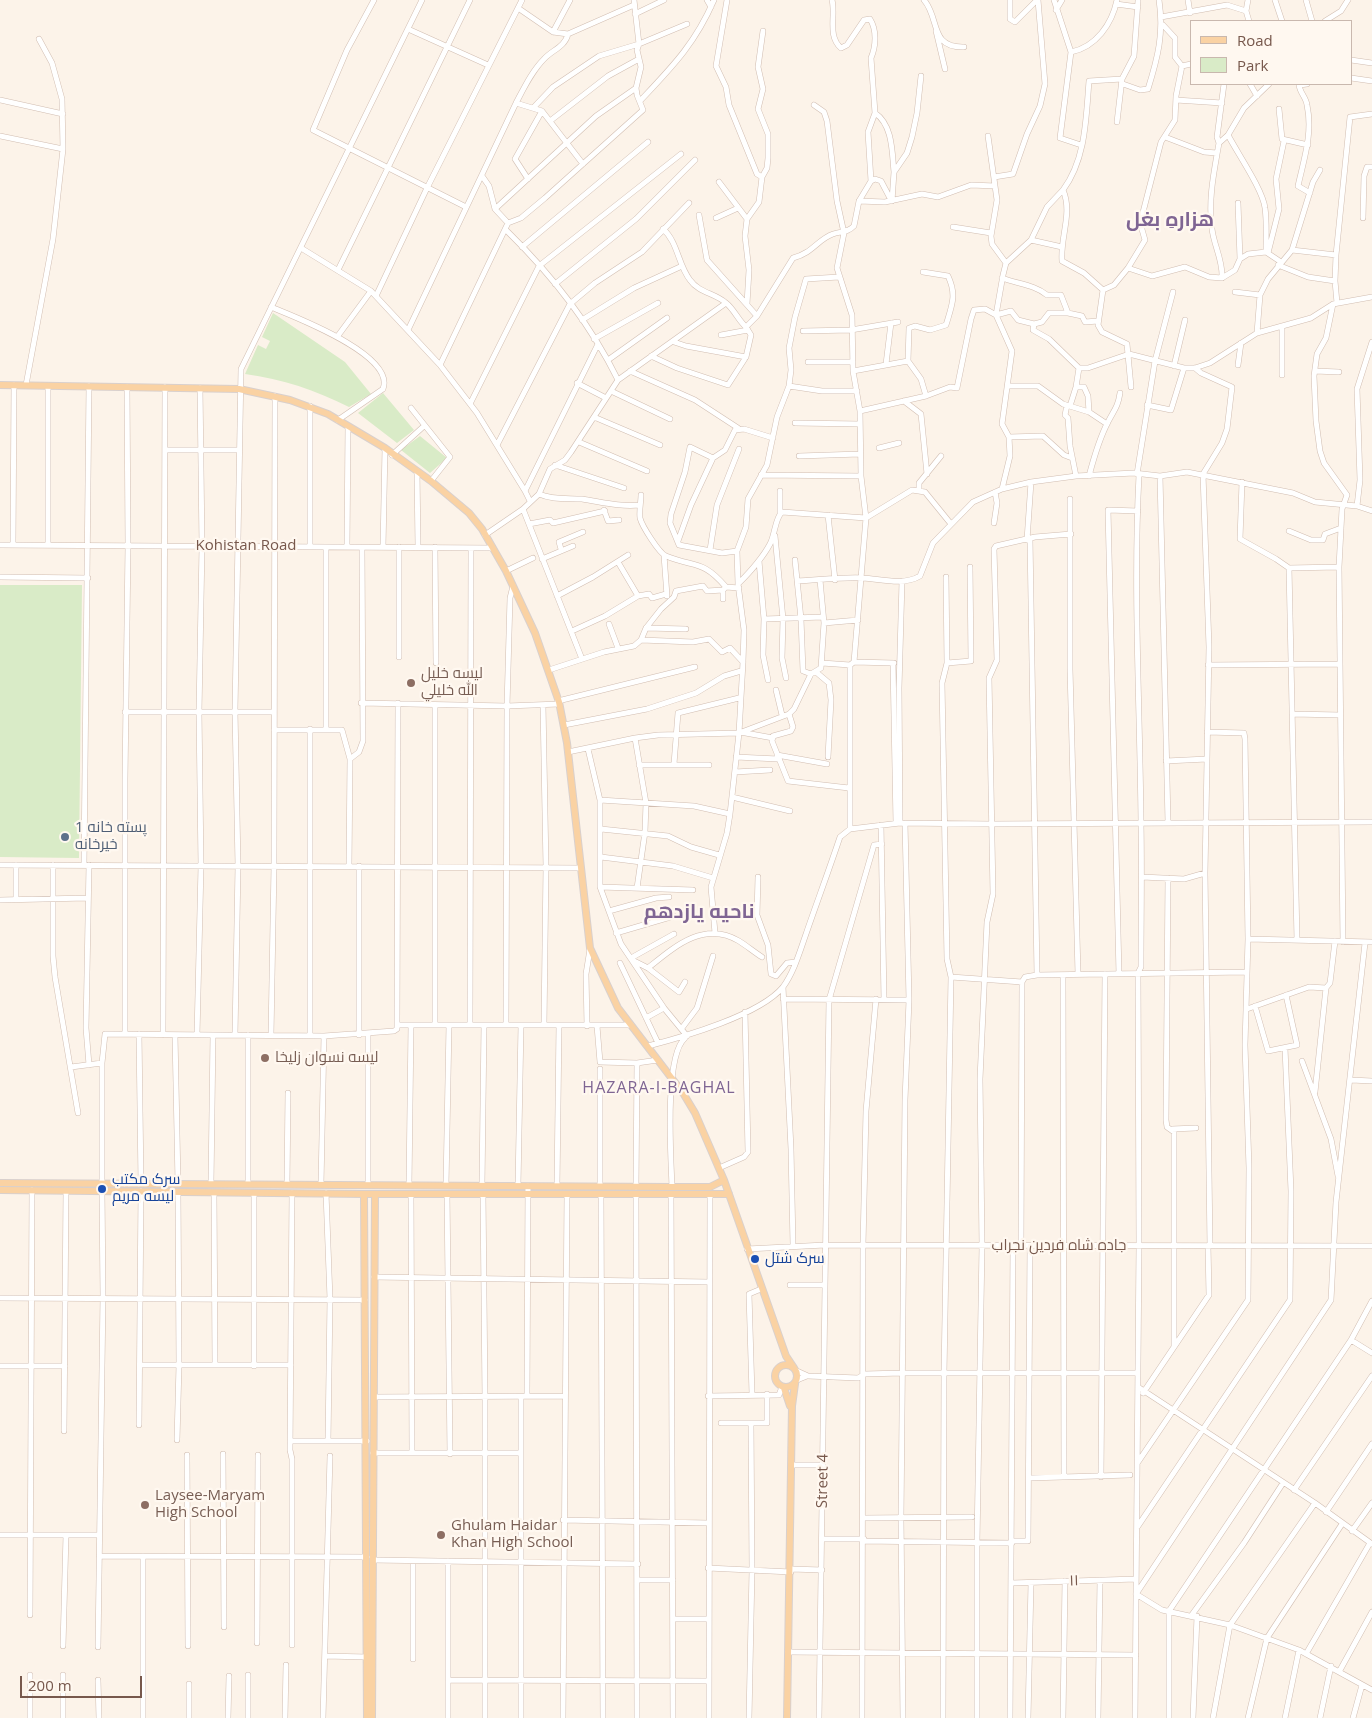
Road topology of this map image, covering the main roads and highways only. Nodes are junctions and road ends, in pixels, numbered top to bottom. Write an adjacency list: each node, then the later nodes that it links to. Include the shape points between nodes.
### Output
1 (0, 385): 2 (main road, via 238,389 275,396 310,406 385,448 469,513 506,571 535,633 559,702 568,752 590,948 609,992 695,1113)
2 (724, 1180): 5 (main road, via 710,1187); 11 (main road)
3 (0, 1183): 4 (main road)
4 (90, 1183): 5 (main road); 7 (main road)
5 (114, 1183): 8 (main road)
6 (0, 1190): 7 (main road)
7 (89, 1191): 8 (main road)
8 (113, 1191): 9 (main road)
9 (364, 1194): 10 (main road); 18 (main road)
10 (375, 1194): 11 (main road); 18 (main road)
11 (729, 1194): 12 (main road)
12 (776, 1332): 13 (main road, via 781,1357); 14 (main road)
13 (778, 1368): 14 (main road, via 786,1365); 16 (main road, via 775,1379)
14 (795, 1370): 15 (main road)
15 (796, 1382): 16 (main road); 17 (main road)
16 (783, 1387): 17 (main road)
17 (792, 1417): 22 (main road)
18 (370, 1517): 19 (main road)
19 (370, 1558): 20 (main road); 21 (main road)
20 (366, 1718)
21 (372, 1718)
22 (787, 1718)

